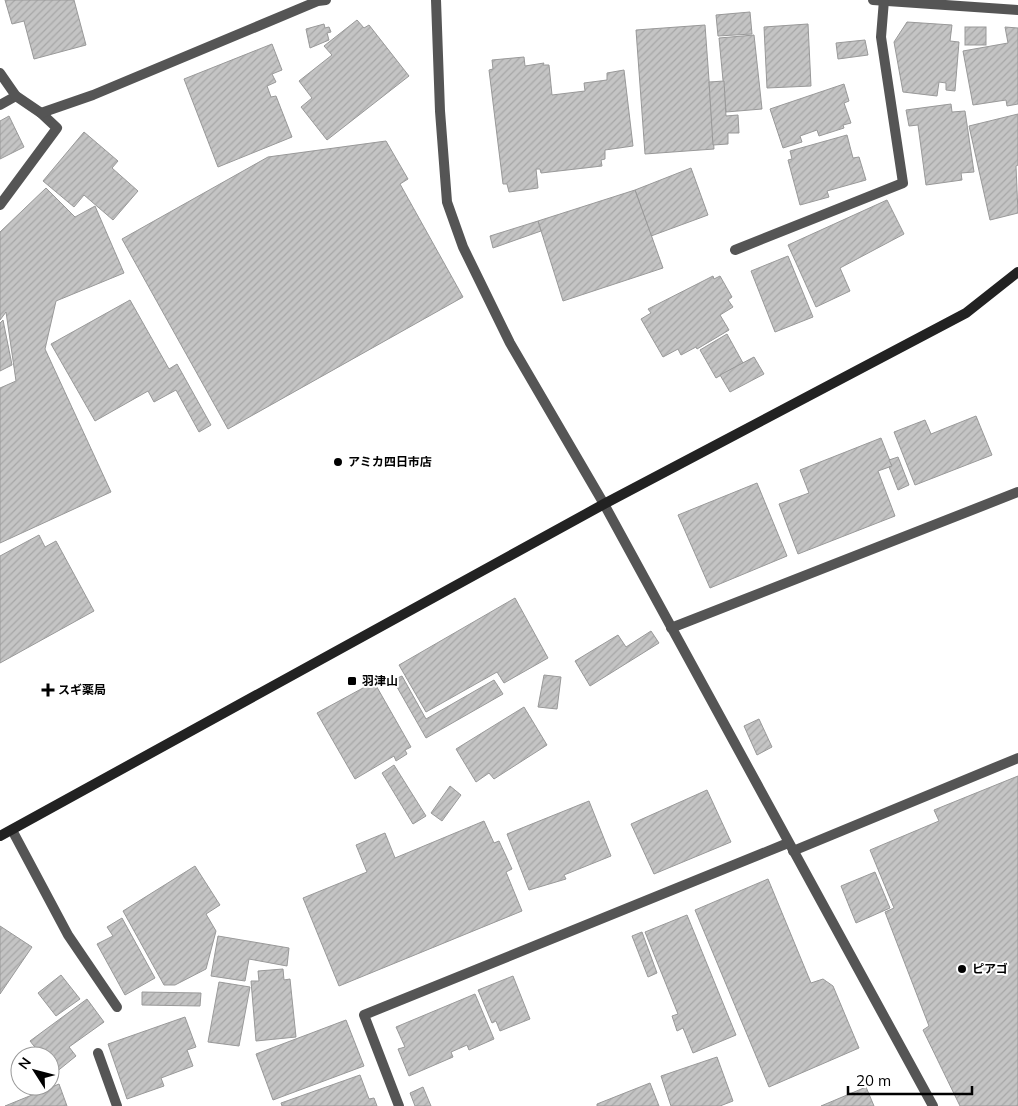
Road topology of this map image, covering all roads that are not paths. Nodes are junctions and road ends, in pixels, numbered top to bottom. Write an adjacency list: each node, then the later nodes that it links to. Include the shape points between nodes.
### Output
1 (326, 0): 9 (street)
2 (436, 0): 14 (street, via 447,202 510,343)
3 (873, 0): 4 (street)
4 (884, 0): 5 (street); 11 (street, via 881,37 903,183)
5 (1018, 10)
6 (0, 73): 7 (street)
7 (16, 96): 8 (street); 9 (street)
8 (0, 105)
9 (41, 113): 10 (street, via 57,128)
10 (0, 205)
11 (735, 250)
12 (1018, 272): 14 (street, via 966,313)
13 (1018, 492): 15 (street)
14 (604, 504): 15 (street); 17 (street)
15 (671, 628): 19 (street)
16 (1018, 758): 19 (street)
17 (12, 830): 18 (street); 20 (street, via 68,935)
18 (0, 836)
19 (790, 847): 23 (street, via 364,1016); 24 (street)
20 (118, 1007)
21 (98, 1053): 22 (street)
22 (118, 1106)
23 (399, 1106)
24 (933, 1106)

